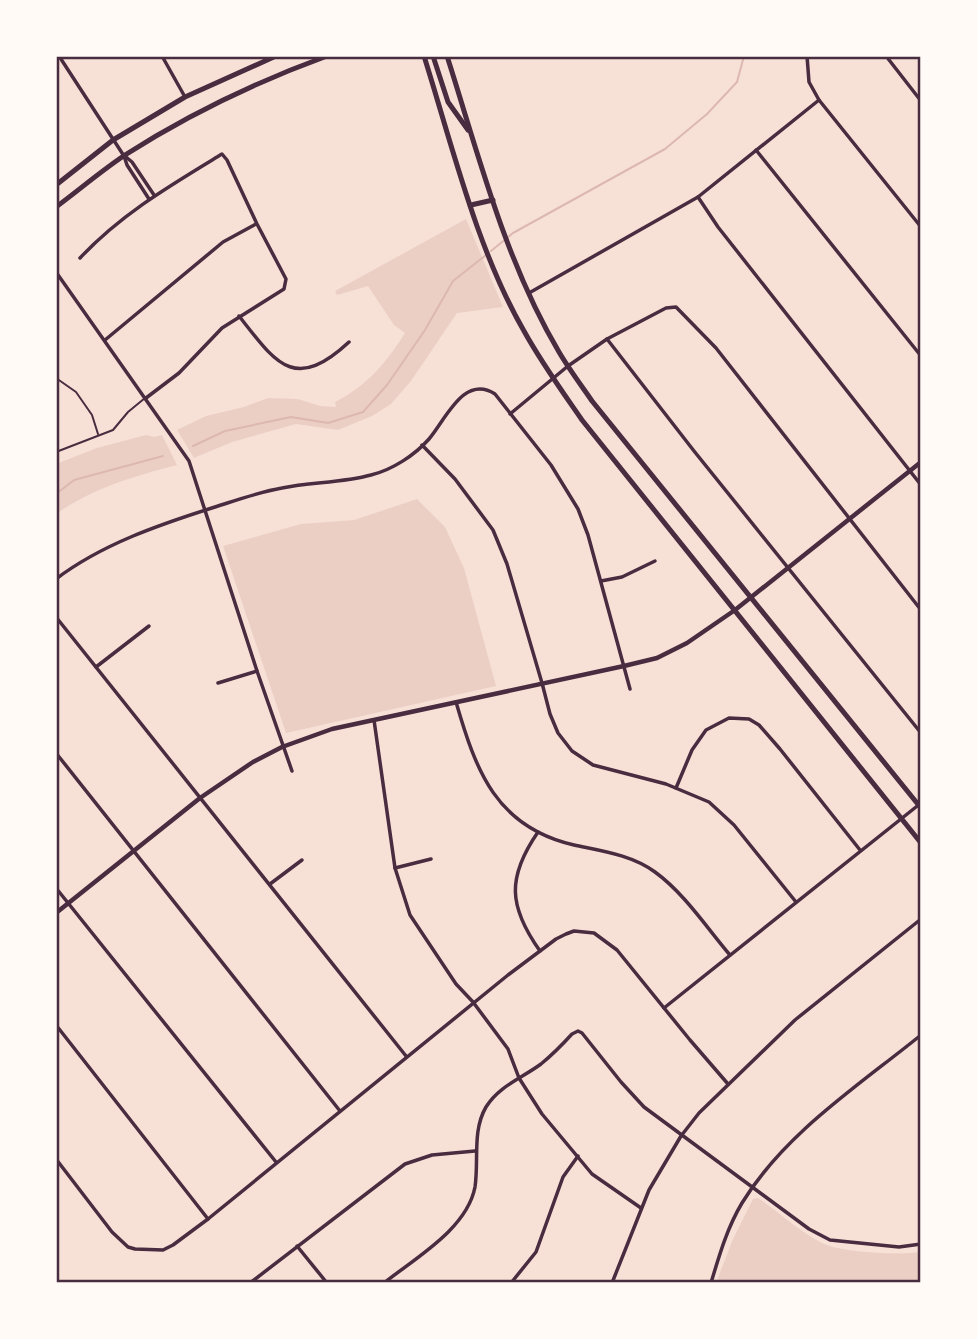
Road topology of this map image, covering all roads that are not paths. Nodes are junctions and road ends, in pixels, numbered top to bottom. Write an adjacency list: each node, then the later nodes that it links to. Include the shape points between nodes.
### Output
1 (162, 56): 12 (street)
2 (276, 56): 10 (main road)
3 (327, 56): 11 (main road)
4 (422, 56): 24 (main road)
5 (433, 56): 15 (main road, via 448,102)
6 (447, 56): 15 (main road)
7 (807, 56): 13 (street, via 809,82)
8 (886, 56): 14 (street)
9 (58, 57): 16 (street)
10 (239, 72): 11 (main road); 12 (main road)
11 (248, 87): 18 (main road)
12 (185, 97): 16 (main road)
13 (819, 100): 17 (street); 27 (street)
14 (921, 101)
15 (472, 135): 23 (main road)
16 (113, 140): 18 (street); 19 (main road)
17 (756, 150): 21 (street); 35 (street)
18 (124, 156): 20 (street); 22 (street); 25 (main road)
19 (56, 185)
20 (154, 195): 22 (street); 26 (street, via 222,154)
21 (698, 197): 30 (street); 45 (street)
22 (149, 199): 28 (street)
23 (493, 200): 24 (main road); 30 (main road)
24 (471, 205): 38 (main road, via 523,330)
25 (56, 207)
26 (257, 224): 31 (street, via 286,282 284,289); 33 (street, via 223,242)
27 (921, 227)
28 (79, 258)
29 (56, 272): 33 (street)
30 (529, 293): 36 (main road)
31 (239, 316): 34 (street, via 270,356 287,367 318,365); 39 (street)
32 (607, 339): 36 (street); 48 (street, via 666,308 679,309 716,348); 50 (street)
33 (105, 340): 39 (street)
34 (349, 342)
35 (921, 356)
36 (568, 366): 38 (street); 53 (main road)
37 (56, 378): 41 (lane, via 76,392)
38 (554, 379): 40 (street); 54 (main road)
39 (146, 398): 41 (lane, via 124,415 116,428); 47 (street, via 190,461)
40 (510, 414): 42 (street, via 495,394 482,388 472,390 459,399); 52 (street, via 568,490)
41 (99, 435): 43 (lane)
42 (422, 445): 47 (street, via 371,475 263,492); 62 (street, via 455,479 493,530)
43 (56, 452)
44 (921, 462): 45 (street)
45 (910, 471): 46 (street); 48 (street)
46 (921, 485)
47 (206, 510): 51 (street, via 118,543); 60 (street)
48 (849, 520): 50 (street); 55 (street)
49 (656, 561): 52 (street)
50 (788, 568): 53 (street); 66 (street)
51 (56, 579)
52 (601, 581): 58 (street)
53 (751, 598): 54 (street); 72 (main road)
54 (735, 610): 58 (street, via 677,648); 73 (main road)
55 (921, 610)
56 (56, 617): 59 (street)
57 (149, 626): 59 (street)
58 (624, 666): 62 (street); 63 (street)
59 (96, 667): 71 (street)
60 (257, 671): 61 (street); 67 (street)
61 (218, 683)
62 (542, 683): 64 (street); 70 (street, via 558,733 572,751 593,765)
63 (630, 689)
64 (456, 702): 65 (street); 74 (street, via 468,744 491,791 512,814)
65 (374, 720): 67 (street); 80 (street)
66 (921, 733)
67 (282, 747): 69 (street); 71 (street)
68 (56, 754): 76 (street)
69 (292, 771)
70 (676, 788): 77 (street, via 706,730 729,718 749,719 780,749); 83 (street, via 709,802 727,818)
71 (200, 798): 76 (street); 81 (street)
72 (920, 805): 73 (street)
73 (902, 818): 75 (main road); 77 (street)
74 (538, 832): 87 (street, via 525,851 514,887 523,923); 88 (street, via 627,857 655,871)
75 (921, 842)
76 (134, 851): 84 (street); 96 (street)
77 (861, 851): 83 (street)
78 (431, 859): 80 (street)
79 (302, 860): 81 (street)
80 (395, 867): 89 (street, via 420,932)
81 (270, 885): 93 (street)
82 (56, 888): 84 (street)
83 (796, 902): 88 (street)
84 (68, 903): 85 (street); 101 (street)
85 (56, 912)
86 (921, 919): 95 (street, via 796,1020)
87 (540, 951): 89 (street); 90 (street, via 574,931 594,933 617,950)
88 (730, 955): 90 (street)
89 (473, 1002): 93 (street); 94 (street, via 508,1049)
90 (664, 1007): 95 (street)
91 (56, 1025): 104 (street)
92 (921, 1035): 102 (street, via 806,1127)
93 (407, 1057): 96 (street)
94 (519, 1078): 97 (street, via 578,1031 645,1107); 98 (street, via 487,1106); 99 (street)
95 (728, 1084): 97 (street)
96 (340, 1111): 101 (street)
97 (681, 1136): 102 (street); 103 (street)
98 (476, 1151): 106 (street, via 432,1155 405,1164); 109 (street, via 475,1185 466,1210 441,1238)
99 (578, 1156): 103 (street, via 596,1178); 110 (street, via 563,1177 536,1252)
100 (56, 1159): 104 (street, via 128,1247 163,1250)
101 (276, 1162): 104 (street)
102 (752, 1188): 105 (street, via 830,1240 873,1246); 112 (street, via 724,1239)
103 (641, 1208): 111 (street)
104 (208, 1219)
105 (921, 1244)
106 (297, 1246): 107 (street); 108 (street)
107 (250, 1283)
108 (327, 1283)
109 (384, 1283)
110 (511, 1283)
111 (612, 1283)
112 (711, 1283)

